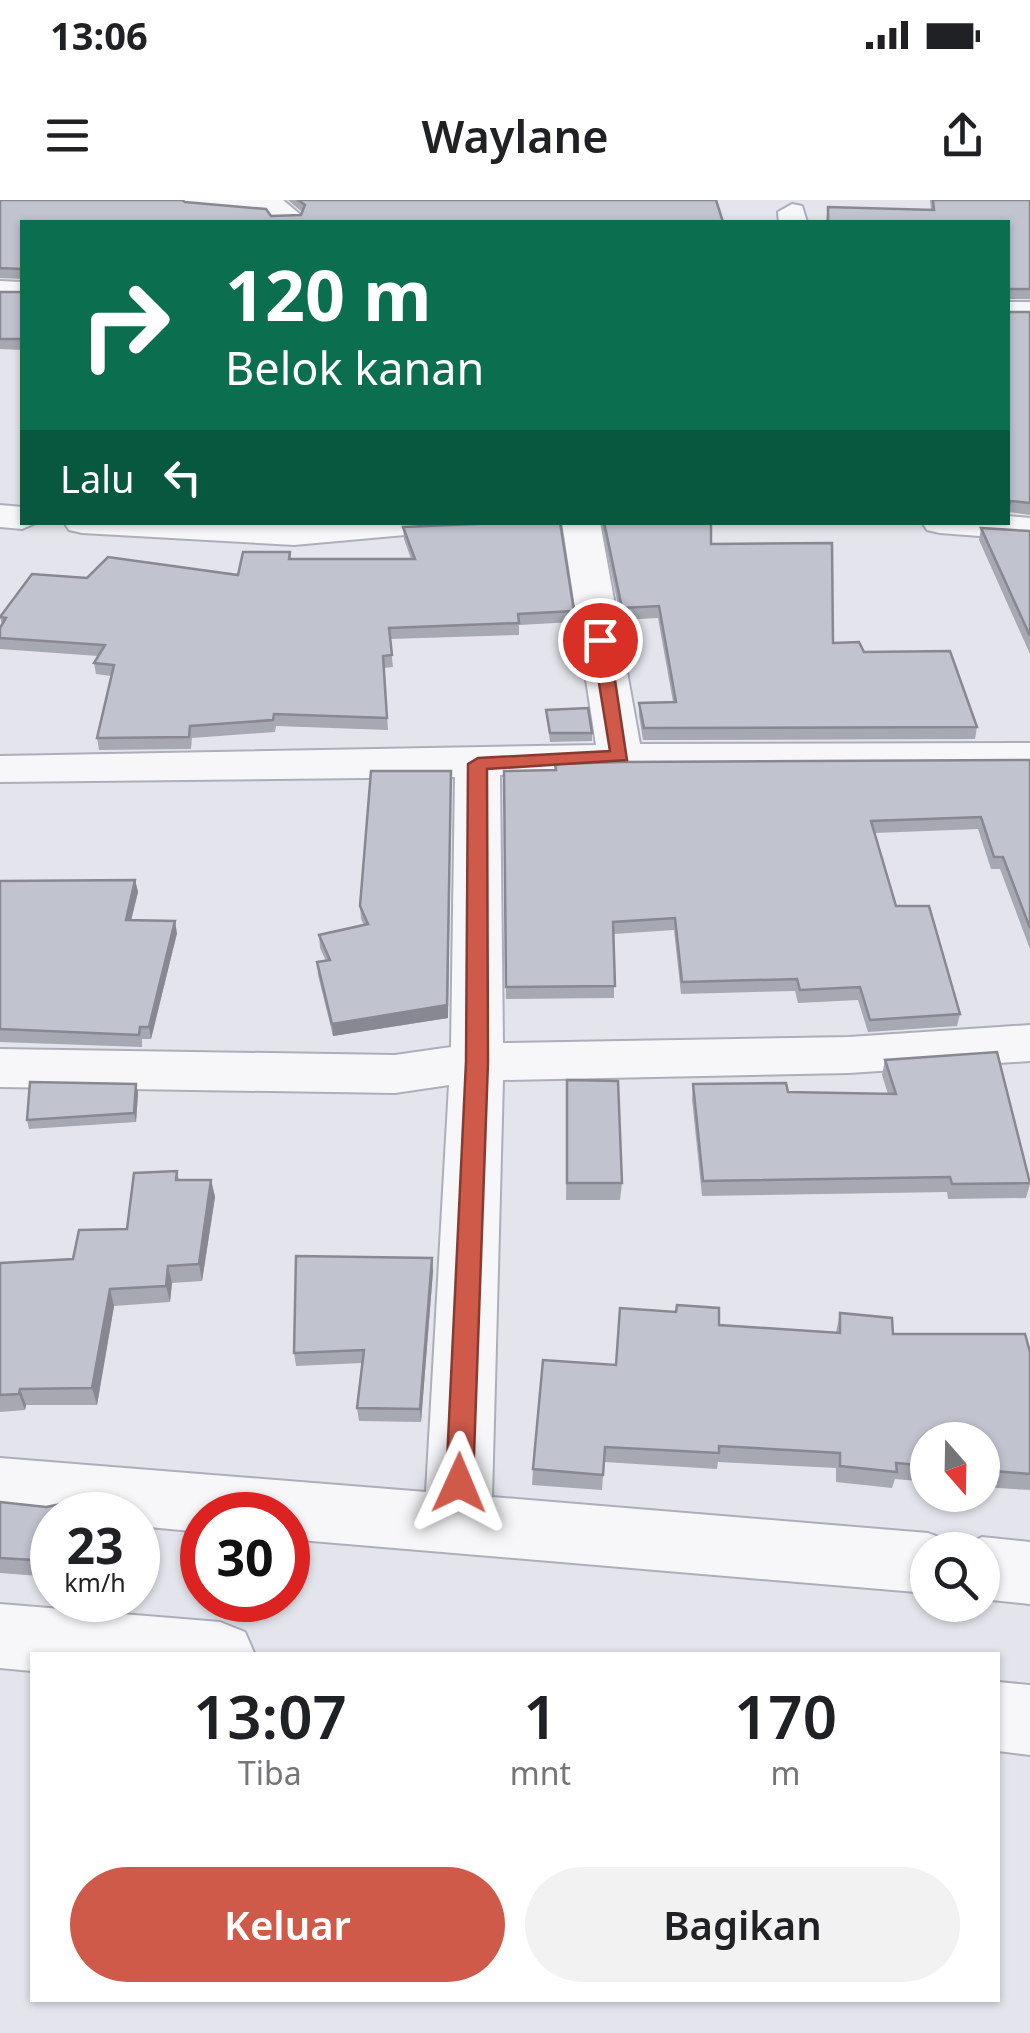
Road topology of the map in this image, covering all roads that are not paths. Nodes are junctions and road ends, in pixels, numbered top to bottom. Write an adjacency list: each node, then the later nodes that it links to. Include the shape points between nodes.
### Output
1 (188, 200): 2 (street, via 276,207)
2 (287, 220)
3 (135, 525): 4 (street, via 294,534)
4 (394, 525)
5 (581, 525): 8 (street)
6 (985, 525): 7 (street)
7 (1030, 528)
8 (620, 756): 9 (street); 10 (street)
9 (1030, 756)
10 (478, 764): 11 (street); 13 (street)
11 (0, 769)
12 (1030, 1043): 13 (street, via 849,1055)
13 (477, 1062): 14 (street, via 395,1074); 16 (street)
14 (0, 1068)
15 (0, 1486): 16 (street)
16 (458, 1522): 17 (street)
17 (910, 1561)
18 (1000, 1570): 19 (street)
19 (1030, 1573)
20 (0, 1636): 21 (street)
21 (185, 1652)
22 (1000, 1717): 23 (street)
23 (1030, 1720)

